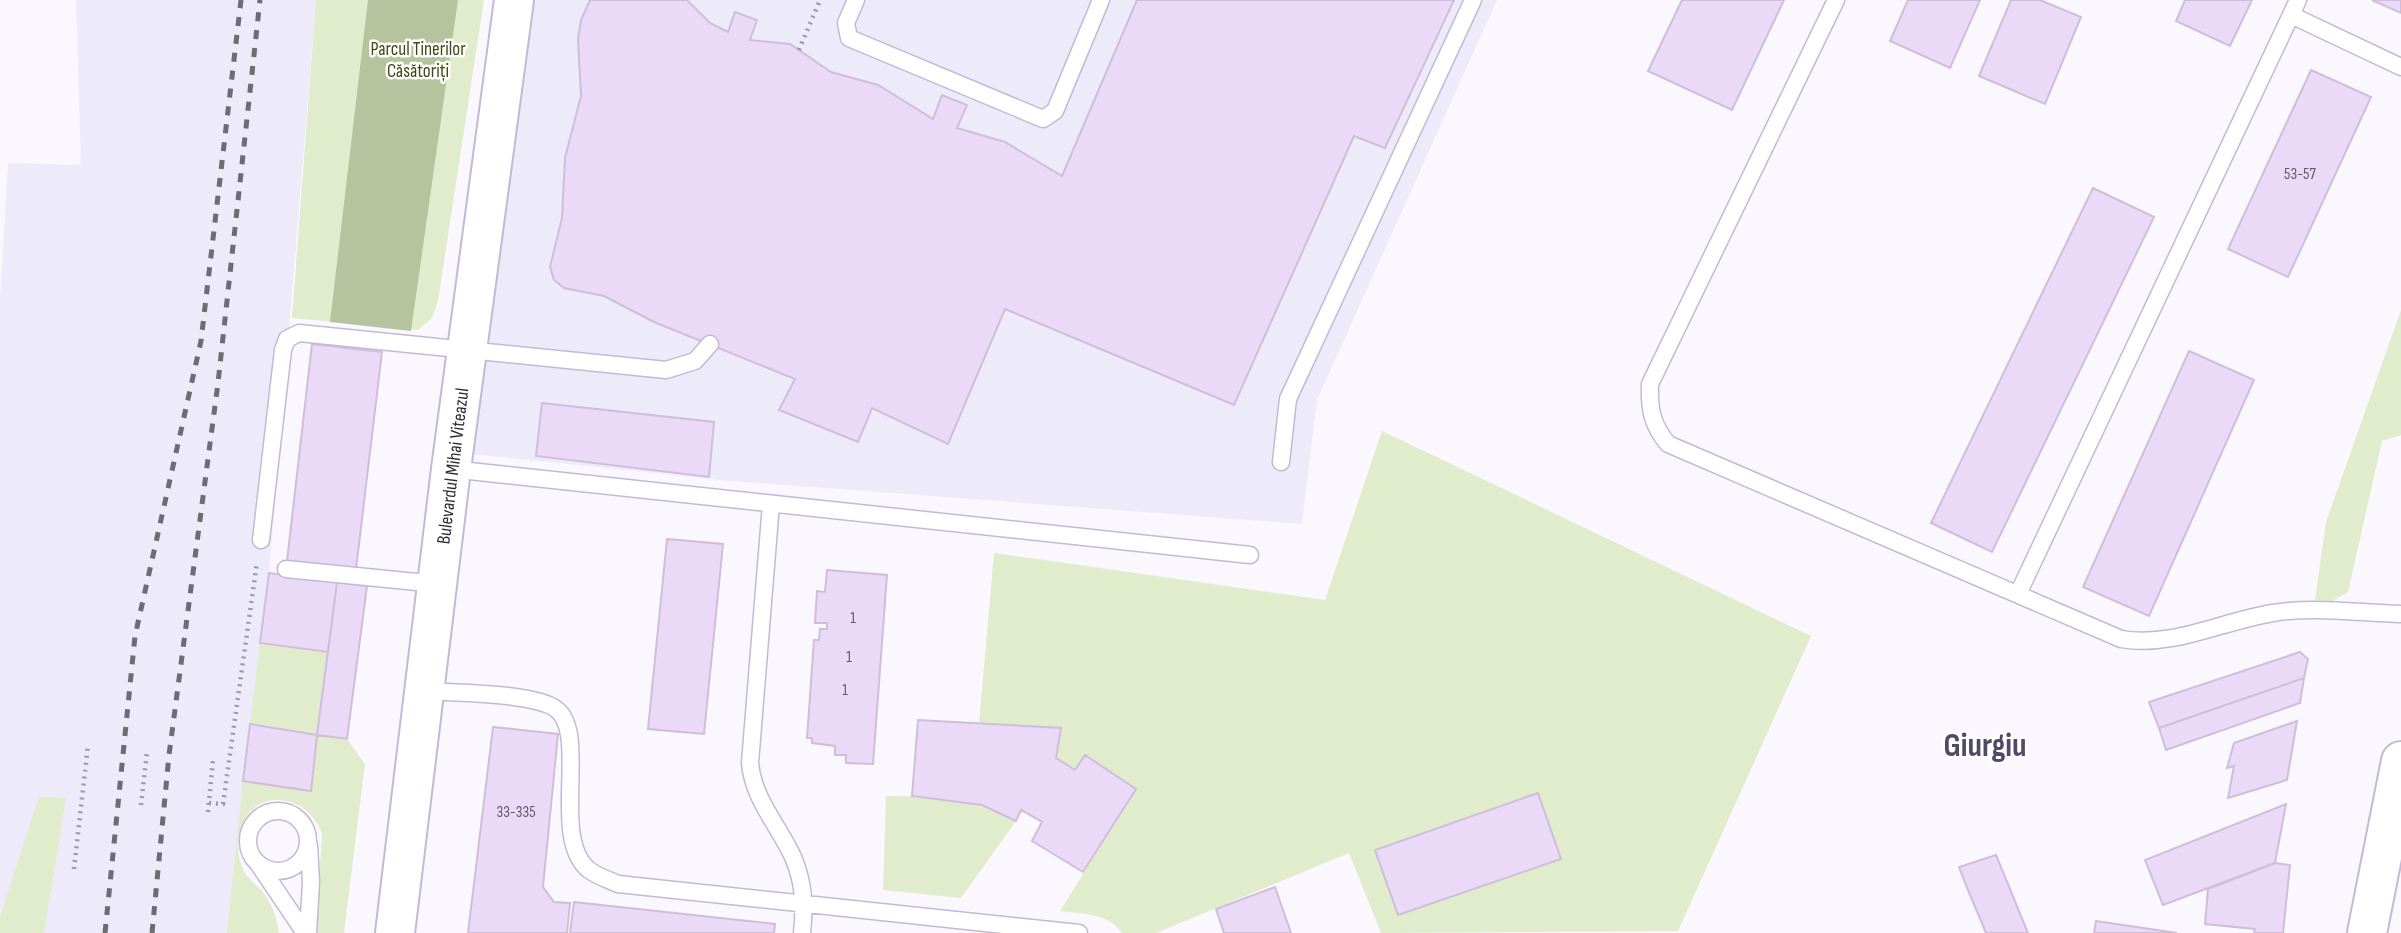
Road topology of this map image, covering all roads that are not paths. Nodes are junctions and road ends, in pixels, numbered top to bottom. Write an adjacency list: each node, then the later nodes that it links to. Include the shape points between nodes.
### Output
1 (514, 0): 9 (main road, Bulevardul Mihai Viteazul)
2 (856, 0): 3 (lane, via 846,23 849,38 1043,119 1055,111)
3 (1101, 0)
4 (1473, 0): 10 (lane, via 1288,398)
5 (1836, 0): 17 (lane, via 1650,384 1649,408 1657,431 1668,444)
6 (2295, 7): 7 (lane); 17 (lane)
7 (2401, 67)
8 (710, 344): 9 (lane, via 695,361 666,370)
9 (467, 352): 11 (main road, Bulevardul Mihai Viteazul); 13 (lane, via 299,333 287,339)
10 (1281, 462)
11 (451, 469): 12 (lane); 16 (main road, Bulevardul Mihai Viteazul)
12 (771, 504): 14 (lane); 23 (lane, via 750,762 756,790 795,863)
13 (261, 540)
14 (1250, 555)
15 (286, 569): 16 (lane)
16 (438, 584): 19 (main road, Bulevardul Mihai Viteazul)
17 (2018, 594): 18 (lane, via 2121,639 2141,642 2275,612)
18 (2401, 614)
19 (425, 691): 23 (lane, via 530,700 559,712 571,742 569,804 574,848 588,869 618,884); 25 (main road, Bulevardul Mihai Viteazul)
20 (2401, 761): 28 (main road)
21 (309, 841): 22 (lane, via 301,860 284,870); 22 (lane, via 293,814 273,811 255,822 250,831 248,842); 24 (lane)
22 (256, 860): 24 (lane)
23 (805, 903): 26 (lane); 27 (lane)
24 (307, 933)
25 (395, 933)
26 (802, 933)
27 (1079, 933)
28 (2367, 933)

